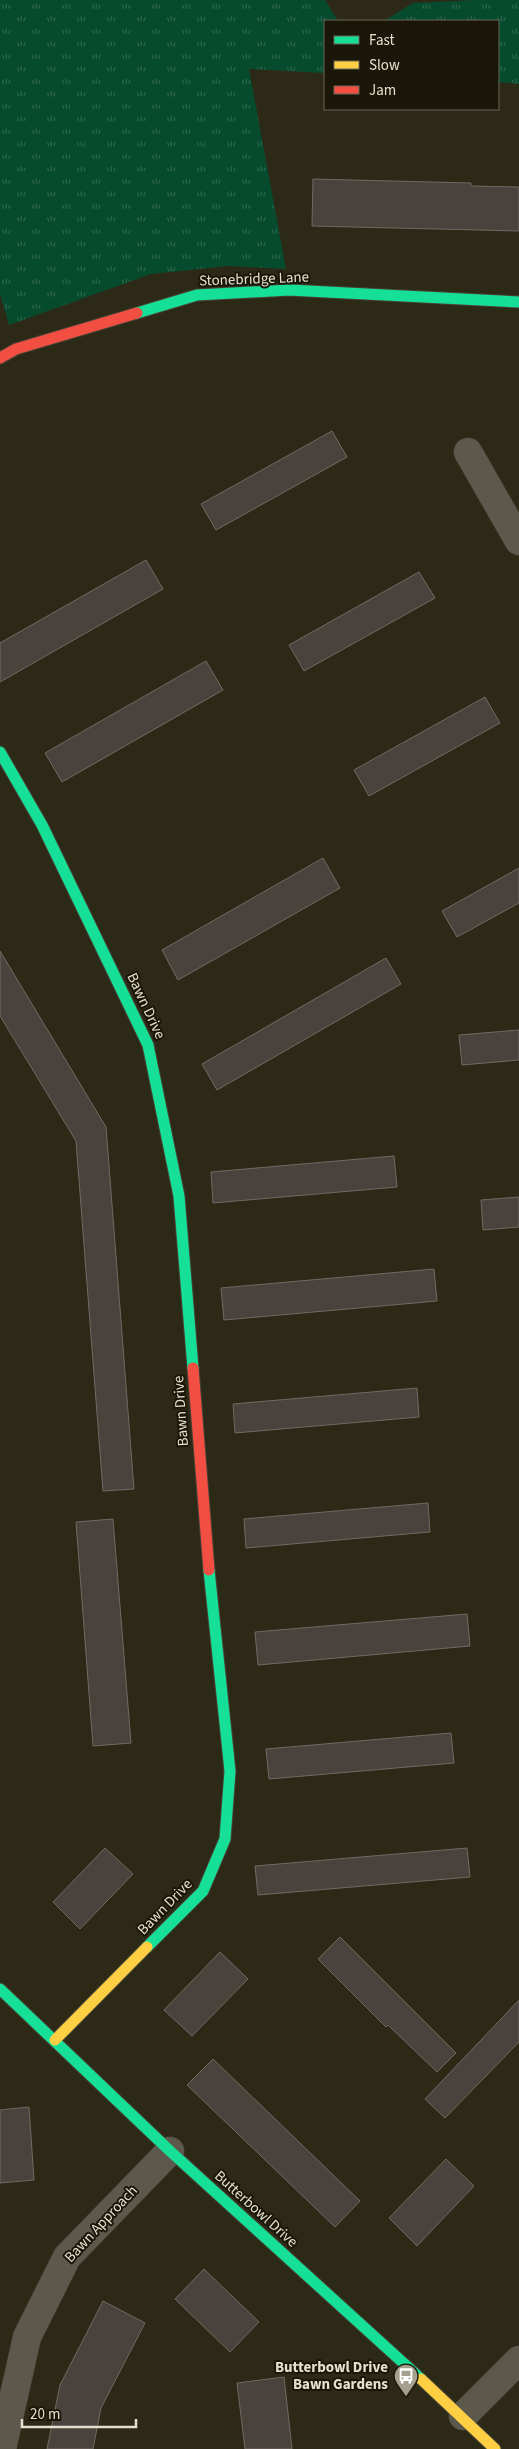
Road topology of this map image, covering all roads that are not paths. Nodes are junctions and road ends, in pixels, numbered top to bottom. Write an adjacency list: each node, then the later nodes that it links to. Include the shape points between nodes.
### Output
1 (519, 302): 2 (street, Stonebridge Lane, via 289,290 197,295 16,349)
2 (0, 358)
3 (468, 452): 4 (street)
4 (519, 541)
5 (0, 752): 7 (street, Bawn Drive, via 42,825 148,1045 179,1196 207,1551 230,1771 226,1839 203,1891)
6 (0, 1989): 7 (street, Butterbowl Drive)
7 (55, 2040): 8 (street, Butterbowl Drive)
8 (170, 2151): 10 (street, Butterbowl Drive); 11 (street, Bawn Approach, via 67,2257 27,2337)
9 (519, 2360): 10 (street)
10 (463, 2416): 12 (street, Butterbowl Drive)
11 (2, 2449)
12 (495, 2449)

